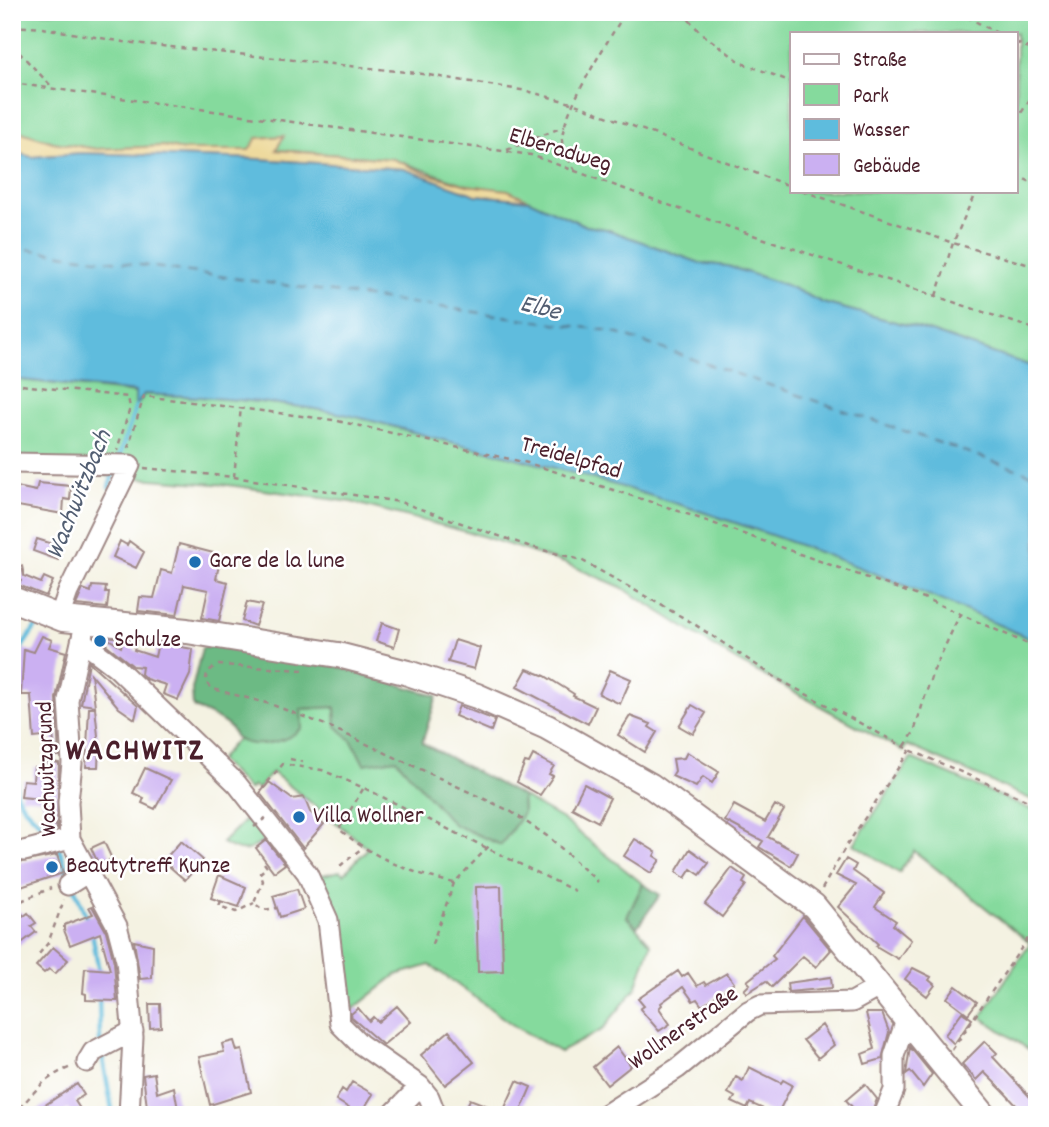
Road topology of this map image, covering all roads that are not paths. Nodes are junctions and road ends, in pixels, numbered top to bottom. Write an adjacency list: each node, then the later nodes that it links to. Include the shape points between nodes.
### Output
1 (12, 463): 2 (street, Wachwitzgrund, via 122,464)
2 (54, 618): 3 (street, Wachwitzgrund, via 68,700 72,763); 5 (main road, via 187,631 338,655 477,696 547,727 651,786 814,906); 9 (street, via 116,667 237,785 301,866 321,898 328,920 341,1024 360,1044)
3 (62, 841): 4 (street); 7 (street, Wachwitzgrund, via 70,885 117,926 127,960)
4 (24, 851)
5 (879, 987): 6 (main road); 13 (street, Wollnerstraße, via 852,1002 760,1006 748,1011 678,1068)
6 (906, 1020): 14 (street, via 894,1056 894,1090); 15 (main road)
7 (133, 1031): 8 (street); 10 (street, Wachwitzgrund)
8 (96, 1053)
9 (420, 1086): 11 (street); 12 (street)
10 (129, 1115)
11 (392, 1115)
12 (436, 1115)
13 (605, 1115)
14 (884, 1115)
15 (984, 1115)

